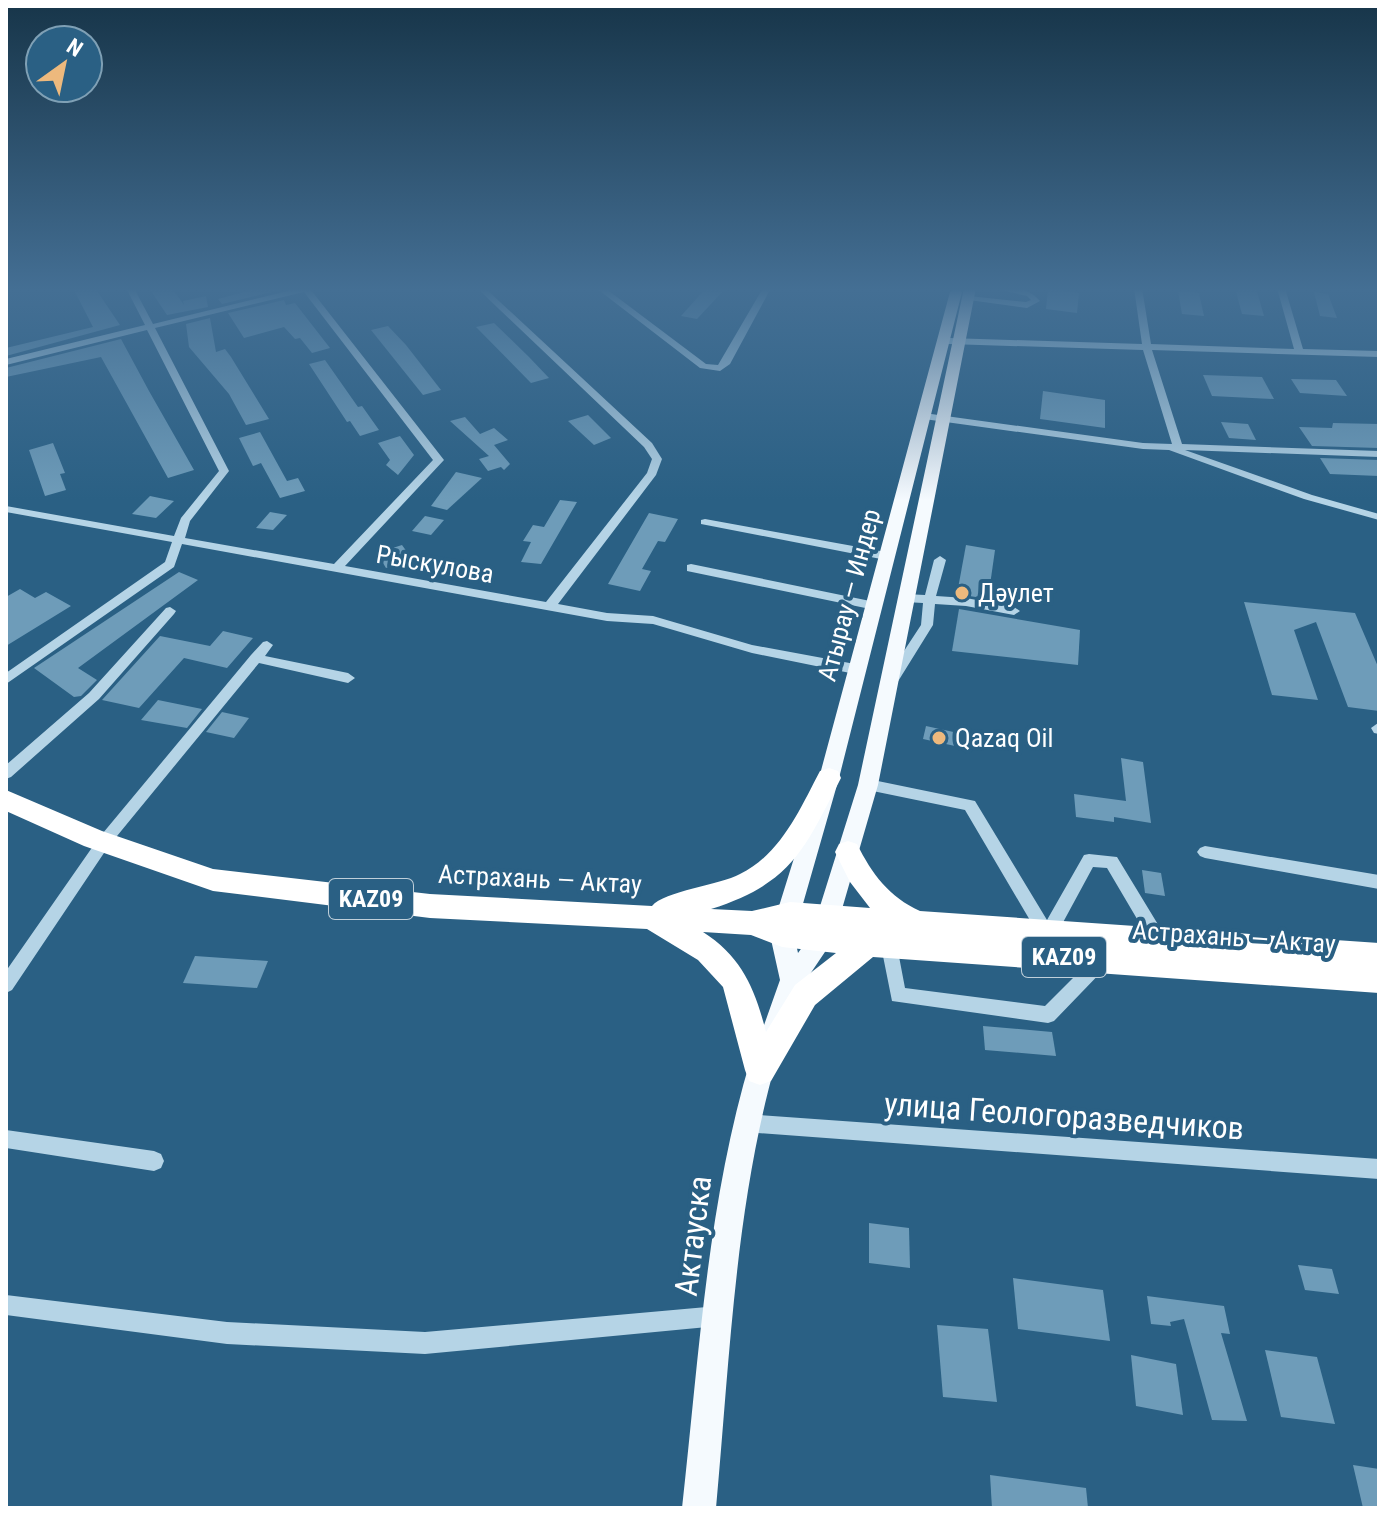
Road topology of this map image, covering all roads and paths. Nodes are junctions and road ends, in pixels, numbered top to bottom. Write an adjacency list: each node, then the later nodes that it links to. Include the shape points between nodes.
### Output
1 (168, 359): 16 (street, via 224,471 185,520)
2 (361, 359): 20 (street, via 439,460)
3 (556, 359): 24 (street, via 657,459 652,473)
4 (693, 359): 5 (street, via 720,368)
5 (728, 359)
6 (946, 359): 9 (main road, Атырау — Индер)
7 (950, 359): 10 (main road, Атырау — Индер)
8 (1149, 359): 11 (street)
9 (924, 416): 10 (street); 17 (main road, Атырау — Индер)
10 (944, 419): 11 (street); 21 (main road, Атырау — Индер)
11 (1172, 447): 12 (street); 14 (street)
12 (1379, 454)
13 (6, 509): 16 (street, Рыскулова)
14 (1379, 517)
15 (705, 522): 17 (street)
16 (178, 539): 20 (street, Рыскулова); 31 (street, via 170,564)
17 (886, 556): 23 (main road, Атырау — Индер)
18 (940, 560): 22 (street)
19 (691, 568): 23 (street)
20 (336, 569): 24 (street, Рыскулова)
21 (905, 598): 22 (street); 32 (main road, Атырау — Индер)
22 (929, 601): 26 (street); 32 (street, via 927,625)
23 (875, 606): 29 (main road, Атырау — Индер)
24 (549, 607): 29 (street, Рыскулова, via 653,620 752,649)
25 (170, 611): 33 (street, via 94,696)
26 (1014, 611)
27 (267, 645): 28 (street)
28 (256, 658): 30 (street); 37 (street)
29 (855, 669): 34 (main road, Атырау — Индер)
30 (348, 678)
31 (6, 679)
32 (888, 687): 35 (main road, Атырау — Индер)
33 (6, 773)
34 (829, 778): 41 (highway, via 803,829 773,870 722,895); 42 (main road, Атырау — Индер)
35 (868, 785): 38 (main road, Атырау — Индер); 45 (street, via 970,805)
36 (6, 800): 37 (highway, Астрахань — Актау / KAZ09)
37 (103, 843): 41 (highway, Астрахань — Актау / KAZ09, via 213,880 430,906); 52 (street)
38 (848, 852): 43 (highway, via 877,900); 44 (main road, Атырау — Индер)
39 (1205, 852): 40 (street)
40 (1379, 882)
41 (643, 916): 42 (highway, Астрахань — Актау / KAZ09); 53 (highway, via 702,943 738,980)
42 (786, 924): 44 (highway, Астрахань — Актау / KAZ09); 50 (main road)
43 (926, 926): 44 (highway, Астрахань — Актау / KAZ09); 45 (highway, Астрахань — Актау / KAZ09)
44 (824, 929): 47 (highway, Астрахань — Актау / KAZ09); 50 (main road, Актауска)
45 (1048, 934): 46 (highway, Астрахань — Актау / KAZ09); 46 (street, via 1089,860 1112,862)
46 (1160, 942): 48 (highway, Астрахань — Актау / KAZ09)
47 (878, 945): 49 (highway, Астрахань — Актау / KAZ09); 49 (street, via 898,995 1048,1015); 53 (highway, via 805,995)
48 (1379, 956)
49 (1102, 959): 51 (highway, Астрахань — Актау / KAZ09)
50 (792, 980): 53 (main road, Актауска)
51 (1379, 980)
52 (6, 985)
53 (760, 1070): 54 (main road, Актауска)
54 (745, 1123): 57 (street, улица Геологоразведчиков); 59 (main road, Актауска)
55 (6, 1139): 56 (street)
56 (154, 1161)
57 (1379, 1169)
58 (6, 1305): 59 (street, via 227,1333 425,1343)
59 (719, 1316): 60 (main road, Актауска)
60 (699, 1508)

